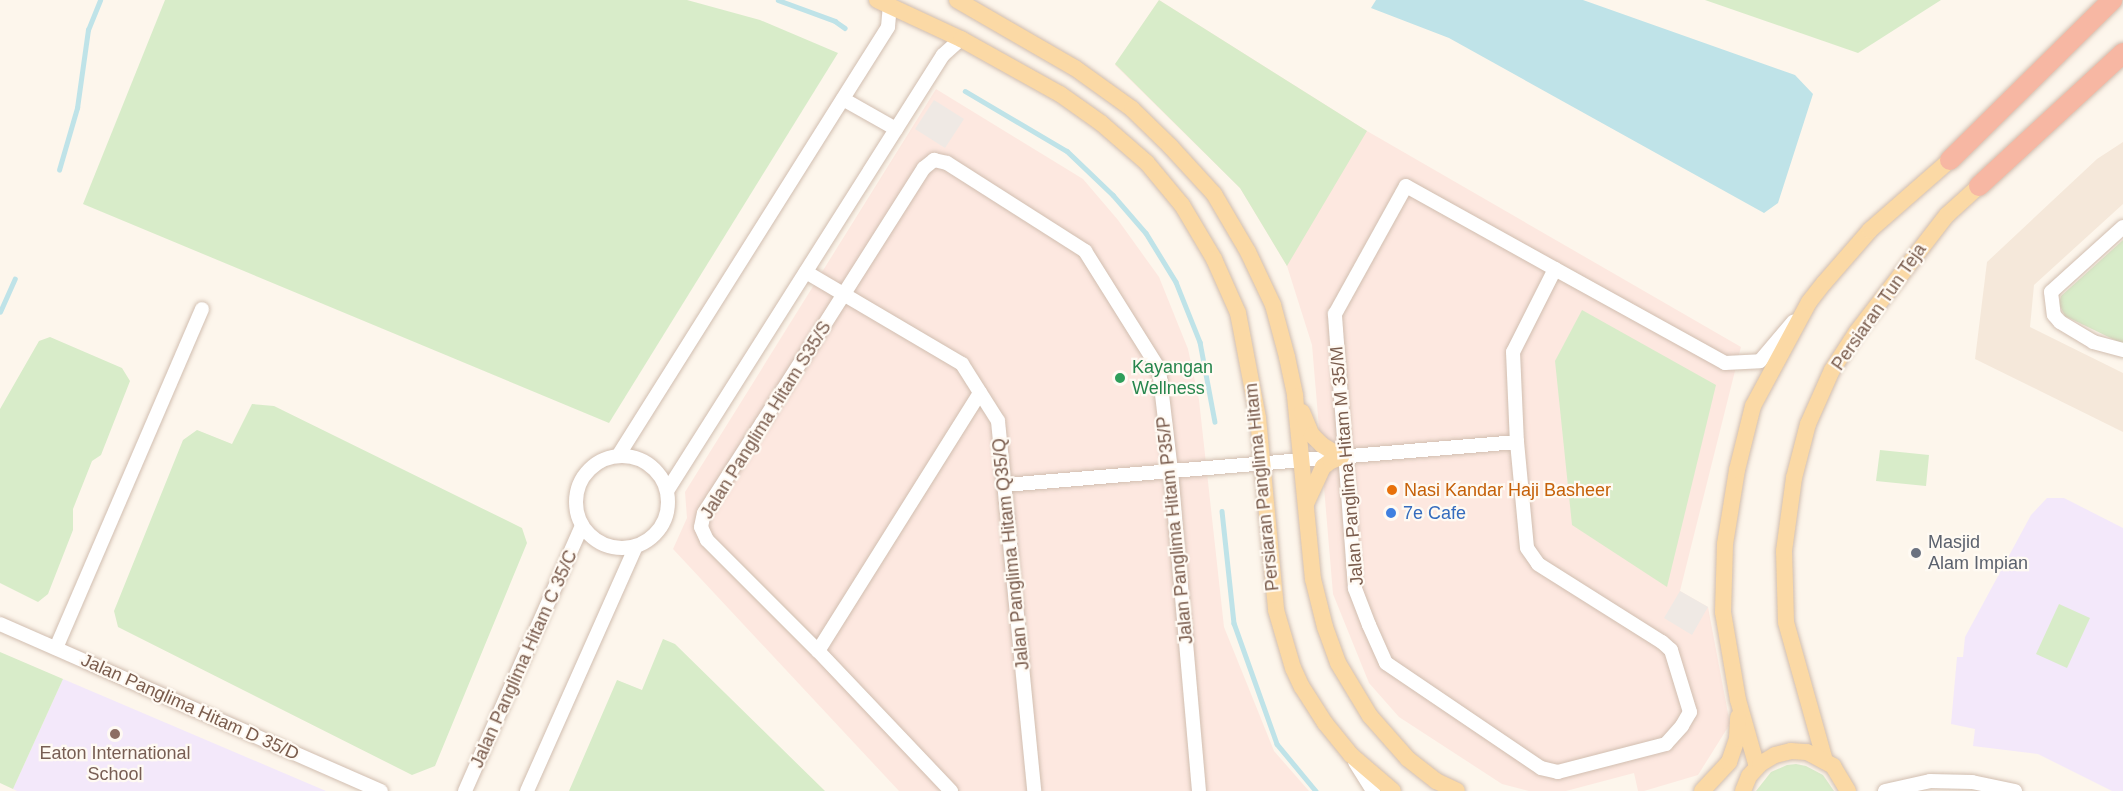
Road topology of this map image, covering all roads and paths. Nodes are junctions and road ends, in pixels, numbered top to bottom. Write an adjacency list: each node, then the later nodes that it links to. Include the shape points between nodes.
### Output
1 (957, 0): 19 (main road, via 1075,68 1132,109 1214,194 1273,305)
2 (2112, 0): 9 (highway)
3 (883, 3): 4 (main road, Persiaran Panglima Hitam); 6 (street, via 888,27)
4 (961, 39): 7 (street, via 943,55); 24 (main road, Persiaran Panglima Hitam, via 1060,94 1101,123 1147,163 1182,205 1214,259 1238,313 1258,418)
5 (2123, 53): 10 (highway)
6 (843, 99): 7 (street); 21 (street)
7 (896, 129): 13 (street)
8 (934, 160): 14 (street, Jalan Panglima Hitam S35/S, via 924,168); 25 (street, Jalan Panglima Hitam P35/P, via 947,163 1085,251 1159,369)
9 (1950, 160): 15 (main road, via 1870,230)
10 (1978, 186): 36 (main road, Persiaran Tun Teja, via 1947,215 1856,333 1832,370 1808,424 1784,551 1786,622)
11 (2123, 227): 17 (street, via 2051,292 2054,315 2060,322 2094,342)
12 (1555, 269): 15 (street, via 1725,363 1760,361); 20 (street, via 1512,352); 22 (street, Jalan Panglima Hitam M 35/M, via 1406,186 1335,314)
13 (806, 272): 14 (street, Jalan Panglima Hitam Q35/Q); 27 (street)
14 (844, 294): 18 (street, Jalan Panglima Hitam Q35/Q, via 962,364); 33 (street, Jalan Panglima Hitam S35/S, via 704,513 701,527 708,540)
15 (1809, 302): 34 (main road, via 1753,406 1737,470 1725,543 1723,612)
16 (202, 309): 32 (street)
17 (2123, 350)
18 (980, 393): 26 (street, Jalan Panglima Hitam Q35/Q, via 998,421); 33 (street)
19 (1295, 396): 22 (main road, via 1312,435); 23 (main road)
20 (1517, 442): 22 (street); 22 (street, Jalan Panglima Hitam M 35/M, via 1527,548 1534,560 1671,650 1690,712 1666,744 1558,772 1541,768 1386,663 1355,588)
21 (618, 456): 27 (street, via 647,462 660,475); 29 (street, via 595,464 582,477 575,503)
22 (1343, 456): 23 (street); 28 (main road, via 1323,467)
23 (1300, 460): 24 (street); 28 (main road)
24 (1262, 463): 25 (street); 35 (main road, Persiaran Panglima Hitam, via 1270,565 1284,639 1302,687)
25 (1171, 471): 26 (street); 44 (street, Jalan Panglima Hitam P35/P)
26 (1005, 485): 43 (street, Jalan Panglima Hitam Q35/Q)
27 (667, 491): 30 (street, via 668,509 661,526)
28 (1305, 507): 47 (main road, via 1318,602 1338,663 1354,693 1408,759 1436,781)
29 (582, 526): 30 (street, via 605,545); 40 (street, Jalan Panglima Hitam C 35/C)
30 (636, 546): 41 (street)
31 (0, 624): 32 (street, Jalan Panglima Hitam D 35/D)
32 (56, 648): 39 (street, Jalan Panglima Hitam D 35/D)
33 (818, 651): 42 (street, Jalan Panglima Hitam S35/S)
34 (1738, 700): 37 (main road); 48 (main road, via 1737,739 1729,762)
35 (1350, 755): 45 (street); 46 (main road, Persiaran Panglima Hitam)
36 (1825, 761): 37 (main road, via 1791,751 1775,755); 49 (main road, via 1841,776)
37 (1757, 767): 38 (main road)
38 (1740, 789)
39 (381, 791)
40 (465, 791)
41 (527, 791)
42 (951, 791)
43 (1034, 791)
44 (1199, 791)
45 (1372, 791)
46 (1394, 791)
47 (1457, 791)
48 (1702, 791)
49 (1848, 791)
50 (1885, 791): 51 (street, via 1930,781 1972,782)
51 (2015, 791)

